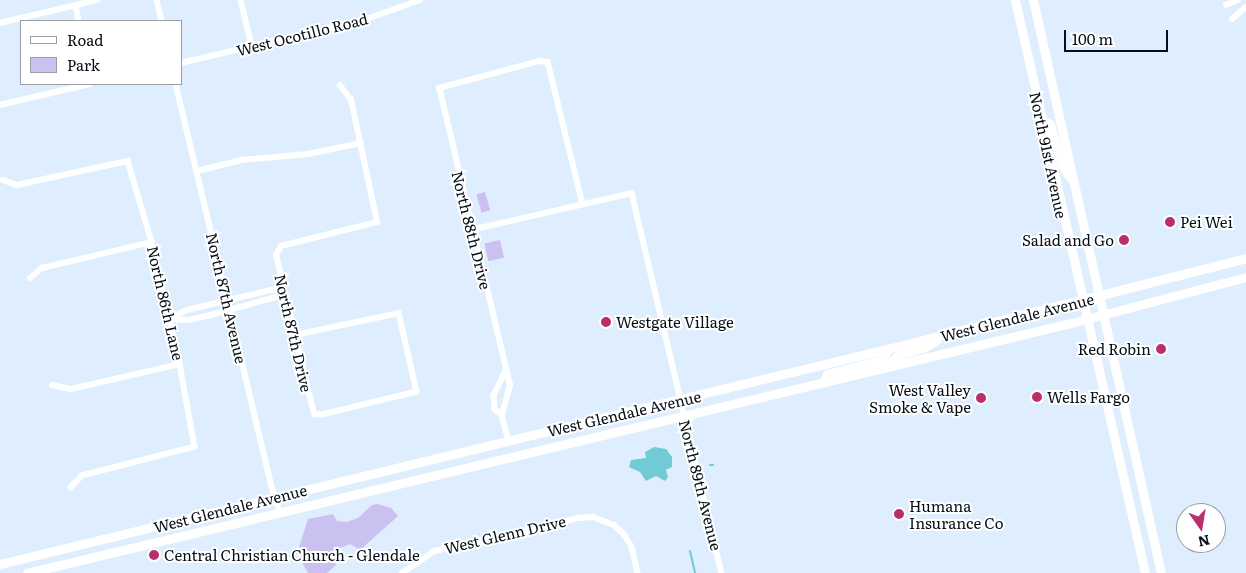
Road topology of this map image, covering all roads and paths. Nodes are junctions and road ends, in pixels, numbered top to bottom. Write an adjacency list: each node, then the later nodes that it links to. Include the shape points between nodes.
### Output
1 (97, 0): 8 (street)
2 (157, 0): 13 (street)
3 (241, 0): 15 (street)
4 (420, 0): 15 (street, West Ocotillo Road, via 367,18)
5 (1015, 0): 21 (main road, North 91st Avenue)
6 (1033, 0): 25 (main road, North 91st Avenue)
7 (1238, 0): 9 (street)
8 (76, 5): 12 (street); 14 (street)
9 (1226, 5)
10 (1246, 7): 11 (street)
11 (1232, 19)
12 (79, 20)
13 (162, 20)
14 (0, 22)
15 (252, 46): 16 (street, West Ocotillo Road)
16 (182, 63)
17 (86, 85): 20 (street)
18 (176, 85): 23 (street, North 87th Avenue)
19 (340, 86): 22 (street, via 351,100)
20 (0, 105)
21 (1041, 119): 25 (main road, via 1050,124 1062,165); 35 (main road, North 91st Avenue)
22 (361, 143): 23 (street, via 308,154 242,160); 32 (street, North 87th Drive, via 378,222 277,249)
23 (197, 171): 34 (street, North 87th Avenue)
24 (4, 180): 28 (street, North 86th Lane, via 17,185 128,161)
25 (1074, 185): 33 (main road, North 91st Avenue)
26 (583, 204): 27 (street); 27 (street, North 88th Drive, via 548,62 531,63 439,88); 52 (street, North 89th Avenue, via 632,193)
27 (471, 230): 47 (street, North 88th Drive)
28 (152, 242): 31 (street, via 42,268); 39 (street, North 86th Lane)
29 (1246, 258): 33 (main road, West Glendale Avenue)
30 (1246, 277): 38 (main road, West Glendale Avenue)
31 (30, 278)
32 (285, 292): 34 (street, via 272,290); 37 (street); 43 (street, North 87th Drive)
33 (1100, 296): 35 (main road, West Glendale Avenue); 38 (main road, North 91st Avenue)
34 (227, 300): 36 (street); 37 (street, North 87th Avenue)
35 (1081, 301): 41 (main road, North 91st Avenue); 42 (main road, West Glendale Avenue)
36 (195, 308): 39 (street); 40 (street)
37 (229, 308): 40 (street); 58 (street, North 87th Avenue)
38 (1104, 315): 41 (main road, West Glendale Avenue); 60 (main road, North 91st Avenue)
39 (169, 318): 40 (street); 45 (street, North 86th Lane)
40 (197, 318)
41 (1085, 320): 46 (main road, West Glendale Avenue); 61 (main road, North 91st Avenue)
42 (947, 334): 44 (main road, West Glendale Avenue); 46 (main road, via 923,348 898,355)
43 (295, 335): 43 (street, North 87th Drive, via 315,415 418,392 399,313)
44 (887, 350): 48 (main road, via 884,359 827,374); 52 (main road, West Glendale Avenue)
45 (180, 364): 49 (street, via 71,389); 57 (street, North 86th Lane, via 195,447 82,476)
46 (888, 366): 48 (main road, West Glendale Avenue)
47 (506, 371): 50 (street); 51 (street, North 88th Drive, via 510,385)
48 (824, 381): 54 (main road, West Glendale Avenue)
49 (52, 385)
50 (494, 396): 51 (street); 53 (street, via 495,409)
51 (507, 399): 53 (street, North 88th Drive)
52 (680, 400): 54 (street, North 89th Avenue); 55 (main road, West Glendale Avenue)
53 (502, 415): 55 (street)
54 (684, 415): 56 (main road, West Glendale Avenue); 66 (street, North 89th Avenue)
55 (509, 441): 56 (main road); 58 (main road, West Glendale Avenue)
56 (513, 456): 59 (main road, West Glendale Avenue)
57 (71, 488)
58 (275, 496): 59 (street, North 87th Avenue); 62 (main road, West Glendale Avenue)
59 (280, 511): 63 (main road, West Glendale Avenue)
60 (1147, 512): 61 (main road); 68 (main road, North 91st Avenue)
61 (1132, 515): 67 (main road, North 91st Avenue)
62 (0, 564)
63 (28, 573)
64 (402, 573): 65 (street, West Glenn Drive, via 435,551 593,517 614,525 632,546)
65 (638, 573)
66 (722, 573)
67 (1145, 573)
68 (1161, 573)

